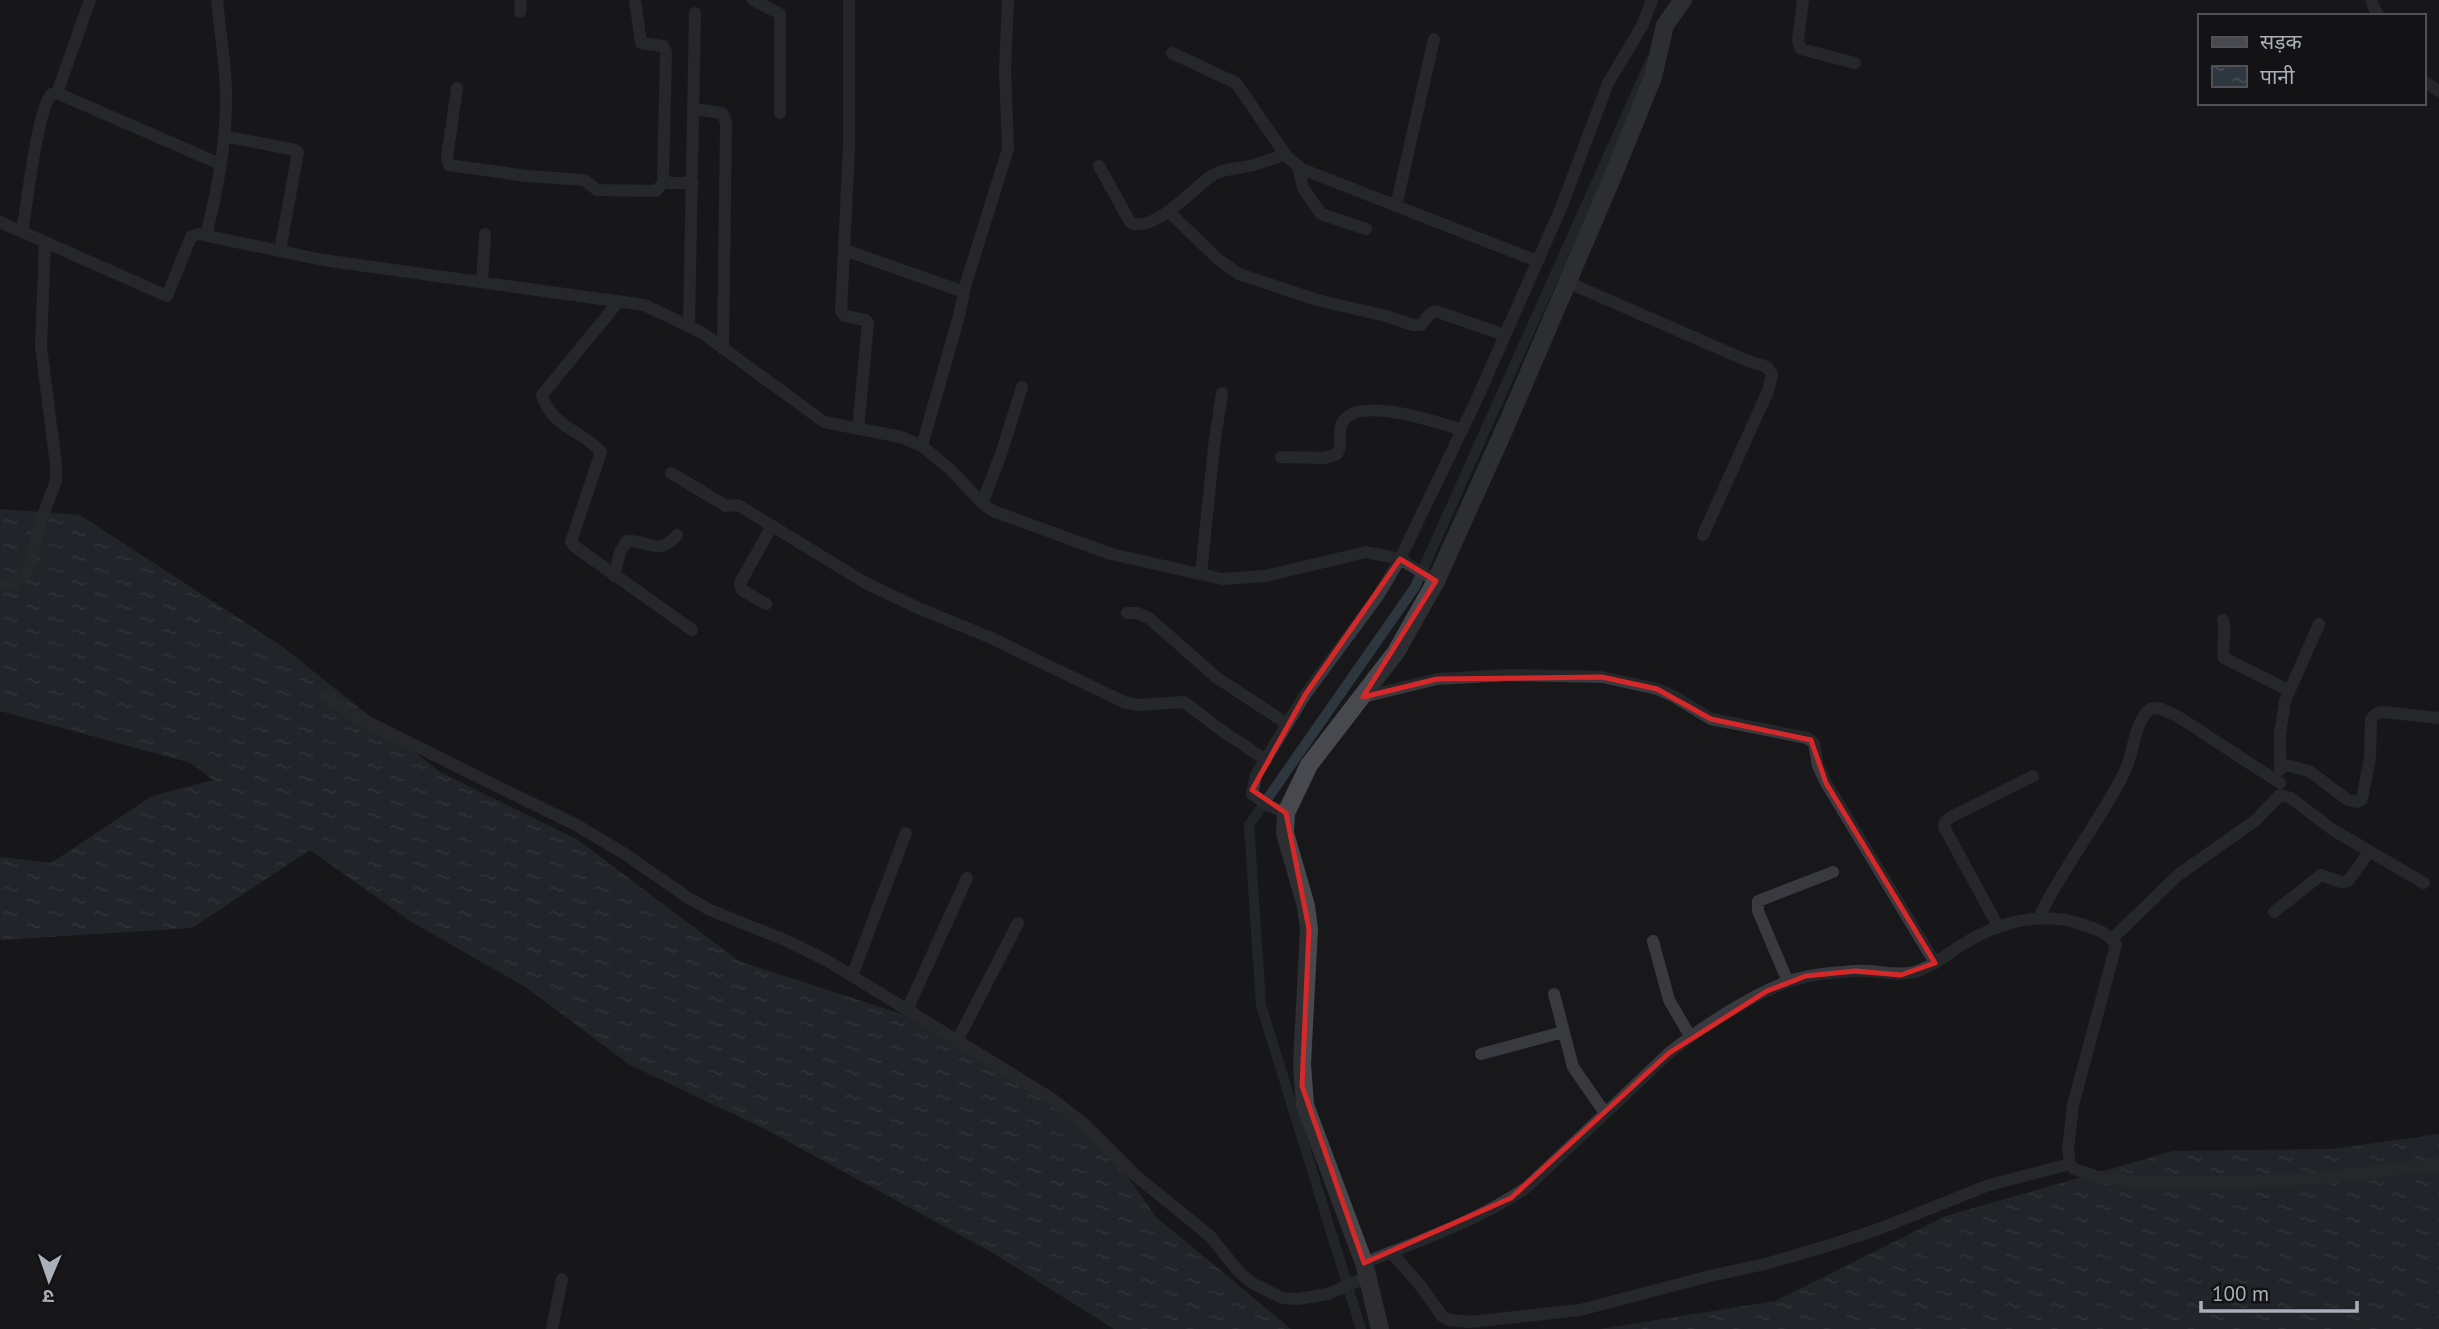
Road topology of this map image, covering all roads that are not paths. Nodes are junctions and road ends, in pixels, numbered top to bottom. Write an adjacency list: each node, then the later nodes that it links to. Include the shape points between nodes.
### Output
1 (90, 0): 15 (street)
2 (217, 0): 18 (street, via 226,92)
3 (635, 0): 23 (street, via 641,43 663,46 666,52)
4 (753, 0): 17 (street, via 780,14)
5 (849, 0): 33 (street)
6 (1008, 0): 38 (street, via 1008,149)
7 (1652, 0): 35 (street, via 1608,83)
8 (1683, 0): 37 (street, via 1665,25 1653,77)
9 (1803, 0): 13 (street, via 1801,49)
10 (695, 13): 16 (street)
11 (1434, 39): 25 (street)
12 (1172, 53): 19 (street, via 1236,83)
13 (1855, 63)
14 (457, 88): 23 (street, via 447,149 449,165 584,180 597,190 656,191)
15 (57, 93): 20 (street); 29 (street, via 46,101)
16 (694, 109): 24 (street); 42 (street, via 722,113 726,122)
17 (780, 113)
18 (224, 136): 20 (street); 34 (street, via 298,152)
19 (1285, 154): 22 (street); 26 (street, via 1215,173)
20 (220, 164): 31 (street)
21 (1099, 166): 26 (street, via 1133,225)
22 (1298, 166): 25 (street); 28 (street, via 1304,188 1321,214)
23 (665, 181): 24 (street)
24 (693, 183): 40 (street)
25 (1396, 206): 35 (street)
26 (1168, 211): 41 (street, via 1219,260 1256,281 1413,326 1436,312)
27 (0, 222): 29 (street)
28 (1366, 229)
29 (22, 232): 32 (street)
30 (485, 234): 36 (street)
31 (206, 235): 32 (street, via 191,237 167,296); 34 (street)
32 (46, 242): 58 (street, via 41,346 56,481 25,574 11,586)
33 (845, 250): 38 (street); 45 (street, via 841,311 865,320 868,326)
34 (281, 251): 36 (street)
35 (1537, 261): 41 (street)
36 (482, 282): 39 (street)
37 (1567, 282): 53 (street, via 1767,367 1772,374); 57 (street, via 1505,428)
38 (964, 292): 47 (street)
39 (619, 301): 40 (street, via 644,305); 56 (street, via 542,395 564,425 601,452 571,542)
40 (689, 325): 42 (street)
41 (1505, 335): 46 (street)
42 (723, 349): 45 (street, via 824,422)
43 (1022, 387): 50 (street)
44 (1222, 393): 55 (street)
45 (858, 429): 47 (street)
46 (1462, 430): 48 (street, via 1373,410 1343,421 1337,454); 54 (street)
47 (922, 446): 50 (street)
48 (1281, 457)
49 (671, 473): 51 (street, via 726,506 738,505)
50 (982, 503): 55 (street, via 1007,517 1111,554)
51 (772, 526): 59 (street, via 740,585); 69 (street, via 889,595 1126,703 1189,704)
52 (677, 535): 56 (street, via 659,547 627,541)
53 (1703, 535)
54 (1400, 559): 55 (street, via 1366,552 1265,576 1222,579); 57 (street); 68 (street)
55 (1200, 575)
56 (614, 576): 63 (street)
57 (1431, 578): 66 (street, via 1408,633)
58 (0, 584)
59 (766, 604)
60 (1128, 613): 68 (street, via 1149,618 1216,677)
61 (2223, 620): 64 (street, via 2224,658)
62 (2319, 624): 64 (street)
63 (692, 630)
64 (2288, 690): 70 (street)
65 (324, 695): 86 (street, via 349,713 603,840 698,904 807,950)
66 (1363, 697): 73 (street); 85 (street, via 1437,679 1602,677 1673,695 1711,719 1807,738 1814,743 1826,783)
67 (2439, 718): 70 (street, via 2384,712 2374,716 2367,781 2357,802 2309,771)
68 (1287, 724): 69 (street)
69 (1266, 760): 73 (street, via 1252,784 1252,794)
70 (2280, 764): 72 (street)
71 (2033, 776): 82 (street, via 1945,822 1945,832)
72 (2280, 789): 75 (street); 80 (street, via 2177,716 2150,709 2125,772); 83 (street, via 2256,820 2178,875)
73 (1277, 810): 98 (street, via 1309,929 1302,1086)
74 (906, 833): 86 (street)
75 (2370, 852): 78 (street); 79 (street, via 2348,881 2321,875)
76 (1833, 872): 87 (street, via 1758,901)
77 (967, 878): 89 (street)
78 (2424, 883)
79 (2274, 912)
80 (2039, 917): 82 (street); 83 (street, via 2076,922)
81 (1018, 923): 92 (street)
82 (1998, 926): 85 (street)
83 (2112, 939): 95 (street, via 2116,953 2073,1105)
84 (1653, 941): 91 (street, via 1669,1000)
85 (1935, 963): 87 (street, via 1901,975 1855,971)
86 (852, 976): 89 (street)
87 (1788, 982): 91 (street)
88 (1554, 994): 90 (street)
89 (907, 1010): 92 (street)
90 (1563, 1032): 93 (street); 94 (street, via 1573,1067)
91 (1690, 1036): 94 (street)
92 (957, 1041): 98 (street, via 1070,1112 1135,1175 1210,1236 1252,1283 1282,1298 1298,1299 1328,1294)
93 (1481, 1054)
94 (1605, 1113): 97 (street, via 1511,1198)
95 (2070, 1164): 96 (street, via 2098,1177 2158,1182 2324,1178); 97 (street, via 1989,1185 1879,1229 1769,1263 1597,1307 1543,1314 1450,1320)
96 (2439, 1164)
97 (1391, 1251): 98 (street)
98 (1366, 1273): 101 (street)
99 (562, 1279): 100 (street)
100 (552, 1329)
101 (1380, 1329)

